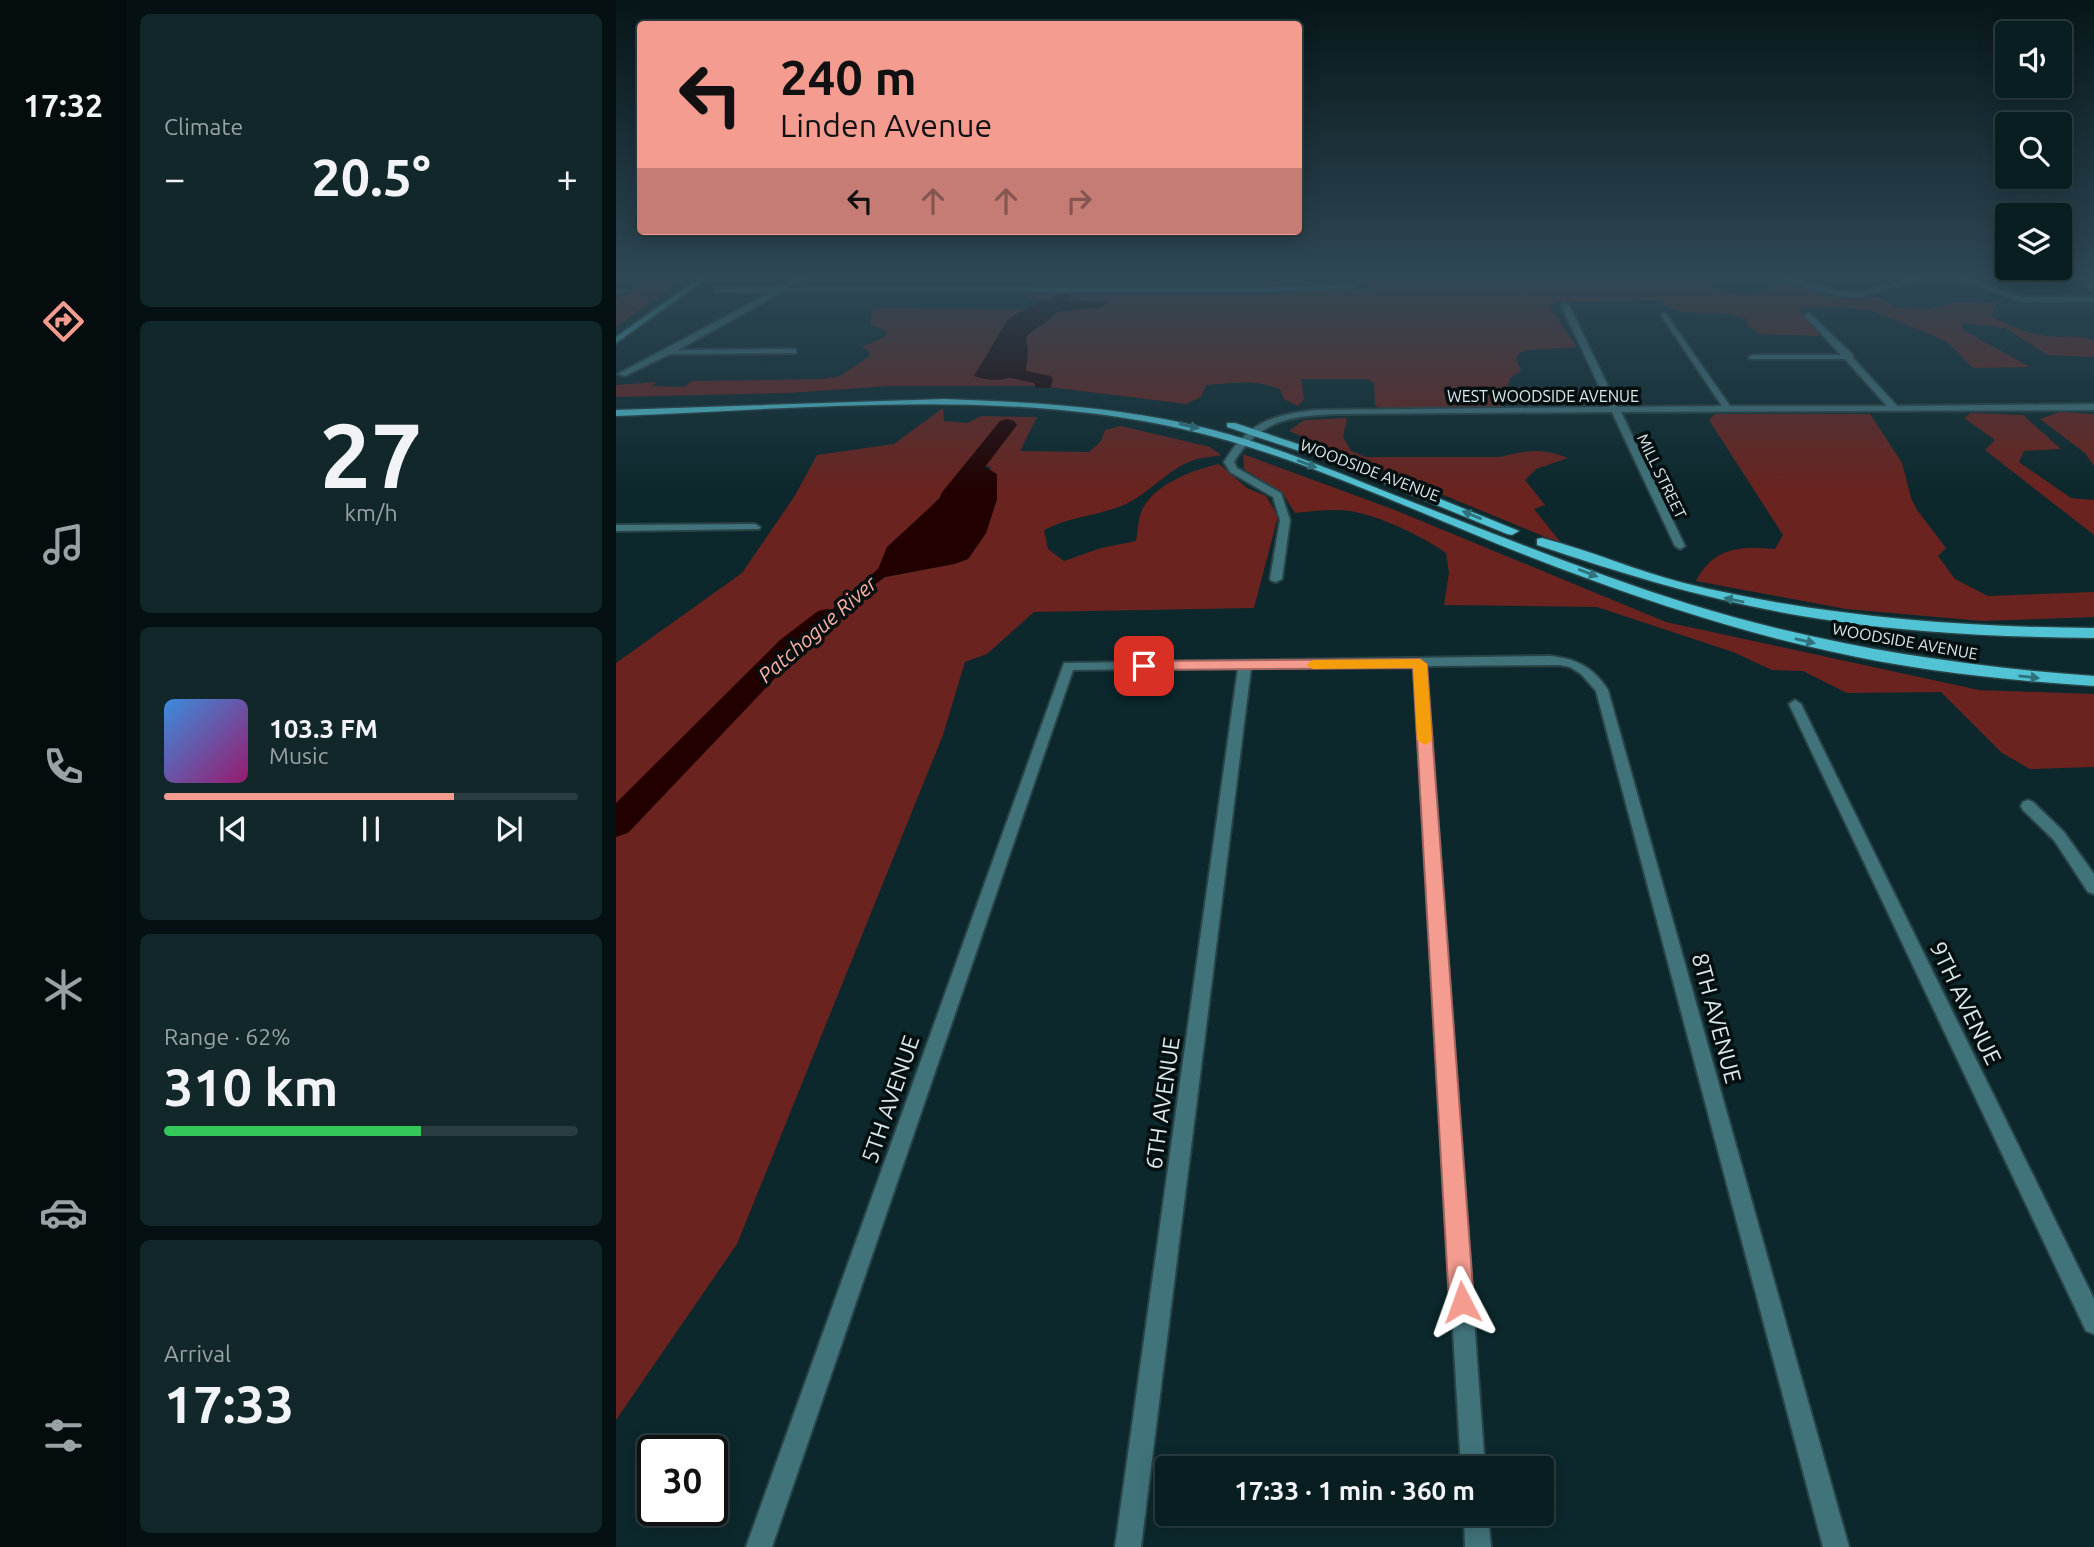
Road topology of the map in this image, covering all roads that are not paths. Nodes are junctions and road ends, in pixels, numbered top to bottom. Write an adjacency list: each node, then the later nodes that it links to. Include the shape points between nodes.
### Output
1 (673, 349): 6 (street)
2 (1585, 349): 15 (street, MILL STREET)
3 (1688, 349): 13 (street)
4 (1842, 349): 8 (street)
5 (793, 351): 6 (street)
6 (668, 352): 9 (street)
7 (1753, 357): 8 (street)
8 (1850, 357): 14 (street)
9 (622, 374)
10 (616, 404): 11 (main road, via 980,394)
11 (1128, 404)
12 (2094, 407): 14 (street, WEST WOODSIDE AVENUE)
13 (1727, 408): 14 (street, WEST WOODSIDE AVENUE); 15 (street, WEST WOODSIDE AVENUE)
14 (1895, 409)
15 (1613, 410): 18 (street, WEST WOODSIDE AVENUE, via 1310,412 1282,417); 21 (street, MILL STREET)
16 (616, 413): 18 (main road, WOODSIDE AVENUE, one-way to 18, via 1008,402 1135,415)
17 (1217, 421): 18 (main road, WOODSIDE AVENUE)
18 (1249, 436): 22 (street, via 1230,458 1230,466 1277,495 1285,520); 23 (main road, WOODSIDE AVENUE, one-way to 18, via 2011,634 1901,627 1788,611 1685,588 1585,558); 27 (main road, WOODSIDE AVENUE, one-way to 27, via 1642,593 1746,626 1922,664)
19 (755, 527): 20 (street)
20 (616, 528)
21 (1680, 546)
22 (1276, 579)
23 (2094, 633)
24 (1420, 664): 25 (street, 8TH AVENUE); 32 (street); 37 (street, 8TH AVENUE, via 1576,663 1589,671 1602,690)
25 (1245, 665): 26 (street, 8TH AVENUE); 35 (street, 6TH AVENUE)
26 (1068, 666): 34 (street, 5TH AVENUE)
27 (2094, 681)
28 (1795, 704): 31 (street, 9TH AVENUE)
29 (2028, 806): 30 (street, via 2059,836)
30 (2094, 887)
31 (2094, 1323)
32 (1472, 1456)
33 (1477, 1526): 36 (street)
34 (759, 1547)
35 (1128, 1547)
36 (1478, 1547)
37 (1836, 1547)

